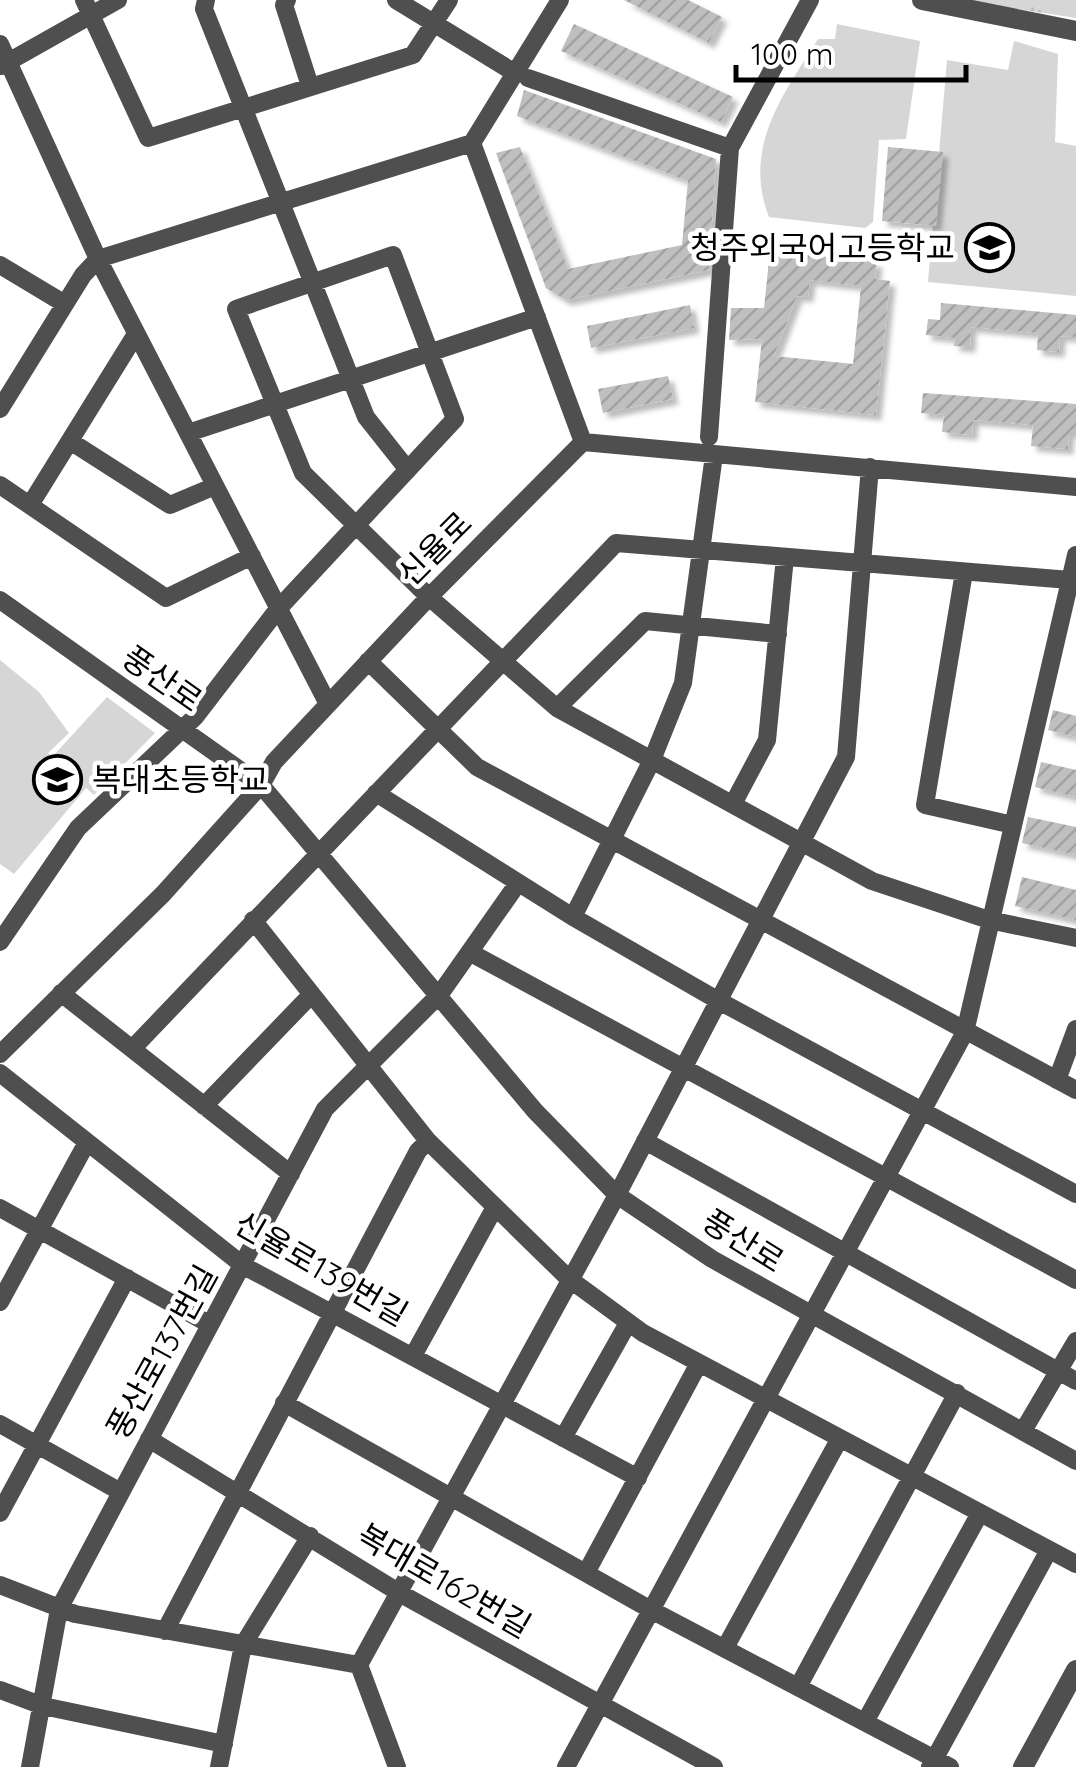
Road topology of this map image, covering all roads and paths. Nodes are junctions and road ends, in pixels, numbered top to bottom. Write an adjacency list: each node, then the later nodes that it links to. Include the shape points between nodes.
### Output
1 (118, 0): 9 (street)
2 (206, 0): 15 (street)
3 (287, 0): 14 (street)
4 (396, 0): 10 (street)
5 (449, 0): 10 (street)
6 (560, 0): 13 (street)
7 (810, 0): 17 (street)
8 (922, 0): 11 (street)
9 (86, 8): 12 (street); 15 (street, via 148,138)
10 (434, 22): 13 (street); 14 (street, via 413,56)
11 (1076, 31)
12 (3, 57): 19 (street)
13 (522, 76): 16 (street); 17 (street)
14 (310, 86): 15 (street)
15 (242, 108): 18 (street)
16 (472, 144): 18 (street); 23 (street)
17 (730, 148): 32 (street)
18 (278, 202): 19 (street); 21 (street)
19 (98, 259): 22 (street); 24 (street)
20 (0, 264): 22 (street)
21 (312, 283): 25 (street, via 393,255); 26 (street); 27 (street, via 236,309)
22 (65, 304): 28 (street)
23 (537, 317): 25 (street); 31 (street)
24 (136, 334): 29 (street); 30 (street)
25 (430, 353): 26 (street); 34 (street, via 455,419)
26 (351, 379): 27 (street); 34 (street, via 366,416)
27 (275, 404): 29 (street); 39 (street, via 303,474)
28 (0, 409)
29 (188, 433): 36 (street)
30 (70, 441): 36 (street, via 170,506); 38 (street)
31 (584, 442): 32 (street); 47 (street, 신율로)
32 (712, 446): 33 (street); 40 (street)
33 (870, 467): 37 (street); 44 (street)
34 (408, 470): 39 (street)
35 (0, 485): 38 (street)
36 (215, 486): 42 (street)
37 (1076, 487)
38 (30, 506): 42 (street, via 166,598)
39 (355, 526): 47 (street); 49 (street)
40 (703, 551): 43 (street); 50 (street); 53 (street, via 616,544)
41 (1076, 555): 46 (street)
42 (252, 556): 49 (street)
43 (786, 557): 44 (street); 51 (street)
44 (861, 563): 45 (street); 64 (street, via 846,757)
45 (964, 572): 46 (street); 62 (street, via 926,806)
46 (1070, 580): 62 (street)
47 (429, 597): 52 (street, 신율로); 53 (street)
48 (0, 600): 56 (street, 풍산로)
49 (278, 609): 54 (street); 56 (street)
50 (694, 626): 51 (street); 55 (street, via 646,621); 58 (street, via 683,682)
51 (778, 634): 61 (street, via 767,740)
52 (368, 661): 54 (street, 신율로); 57 (street)
53 (503, 665): 55 (street); 57 (street)
54 (328, 704): 59 (street, 신율로, via 274,762)
55 (557, 708): 58 (street)
56 (183, 730): 59 (street, 풍산로); 72 (street, via 78,828)
57 (438, 731): 60 (street); 63 (street, via 477,767)
58 (652, 760): 61 (street); 63 (street)
59 (262, 785): 65 (street, 풍산로); 74 (street, 신율로)
60 (376, 793): 65 (street); 66 (street)
61 (732, 804): 64 (street)
62 (1013, 825): 69 (street)
63 (609, 840): 67 (street); 70 (street)
64 (802, 842): 69 (street, via 905,896); 70 (street)
65 (319, 850): 68 (street); 75 (street, 풍산로)
66 (518, 883): 67 (street); 73 (street)
67 (572, 917): 77 (street)
68 (253, 920): 76 (street); 80 (street)
69 (989, 920): 71 (street); 79 (street)
70 (760, 923): 77 (street); 79 (street)
71 (1076, 938)
72 (0, 942)
73 (471, 952): 75 (street); 83 (street)
74 (61, 993): 80 (street); 81 (street, 신율로)
75 (440, 994): 82 (street, 풍산로137번길); 95 (street, 풍산로, via 535,1111)
76 (311, 995): 82 (street); 87 (street)
77 (719, 1001): 83 (street); 88 (street)
78 (1075, 1029): 85 (street)
79 (966, 1032): 85 (street); 88 (street)
80 (132, 1048): 87 (street)
81 (0, 1054)
82 (367, 1069): 89 (street); 92 (street, 풍산로137번길, via 325,1109)
83 (682, 1071): 90 (street); 93 (street)
84 (0, 1072): 91 (street, 신율로139번길)
85 (1057, 1080): 86 (street)
86 (1076, 1090)
87 (204, 1106): 92 (street)
88 (925, 1112): 93 (street); 94 (street)
89 (428, 1140): 96 (street); 105 (street)
90 (645, 1142): 95 (street); 99 (street)
91 (86, 1144): 98 (street); 100 (street, 신율로139번길)
92 (292, 1174): 100 (street, 풍산로137번길)
93 (888, 1180): 99 (street); 103 (street)
94 (1076, 1194)
95 (618, 1195): 102 (street); 106 (street, 풍산로)
96 (495, 1207): 102 (street); 110 (street)
97 (0, 1208): 98 (street)
98 (38, 1228): 101 (street); 104 (street)
99 (847, 1255): 106 (street); 112 (street)
100 (244, 1266): 105 (street, 신율로139번길); 108 (street, 풍산로137번길)
101 (127, 1278): 108 (street); 123 (street)
102 (568, 1278): 107 (street); 117 (street)
103 (1076, 1280)
104 (0, 1302)
105 (333, 1314): 110 (street, 신율로139번길); 116 (street)
106 (812, 1316): 114 (street, 풍산로); 115 (street)
107 (628, 1323): 111 (street); 120 (street)
108 (210, 1324): 122 (street, 풍산로137번길)
109 (1076, 1341): 112 (street)
110 (413, 1356): 117 (street, 신율로139번길)
111 (698, 1363): 115 (street); 126 (street)
112 (1058, 1372): 113 (street); 119 (street)
113 (1076, 1382)
114 (957, 1393): 119 (street, 풍산로); 125 (street)
115 (768, 1402): 121 (street); 139 (street)
116 (284, 1403): 127 (street); 129 (street)
117 (502, 1404): 120 (street, 신율로139번길); 129 (street)
118 (0, 1424): 123 (street)
119 (1023, 1431): 124 (street, 풍산로)
120 (563, 1438): 126 (street, 신율로139번길)
121 (840, 1438): 125 (street); 142 (street)
122 (149, 1439): 127 (street, 복대로162번길); 128 (street, 풍산로137번길)
123 (37, 1445): 128 (street); 130 (street)
124 (1076, 1462)
125 (912, 1477): 131 (street); 145 (street)
126 (638, 1478): 135 (street)
127 (237, 1490): 132 (street, 복대로162번길); 140 (street)
128 (119, 1491): 138 (street, 풍산로137번길)
129 (450, 1496): 135 (street); 137 (street)
130 (3, 1507)
131 (980, 1513): 133 (street); 149 (street)
132 (310, 1536): 137 (street, 복대로162번길); 141 (street)
133 (1049, 1550): 134 (street); 151 (street)
134 (1076, 1564)
135 (586, 1573): 139 (street)
136 (0, 1585): 138 (street)
137 (399, 1592): 143 (street); 147 (street, 복대로162번길)
138 (59, 1609): 140 (street); 148 (street, 풍산로137번길)
139 (653, 1610): 142 (street); 147 (street)
140 (165, 1631): 141 (street)
141 (243, 1645): 143 (street); 150 (street)
142 (725, 1648): 145 (street)
143 (359, 1666): 154 (street)
144 (1076, 1670): 157 (street)
145 (798, 1687): 149 (street)
146 (0, 1690): 148 (street)
147 (600, 1704): 155 (street); 156 (street, 복대로162번길)
148 (43, 1706): 150 (street); 152 (street, 풍산로137번길)
149 (865, 1722): 151 (street)
150 (224, 1744): 153 (street)
151 (938, 1764)
152 (30, 1767)
153 (219, 1767)
154 (396, 1767)
155 (566, 1767)
156 (714, 1767)
157 (1023, 1767)

